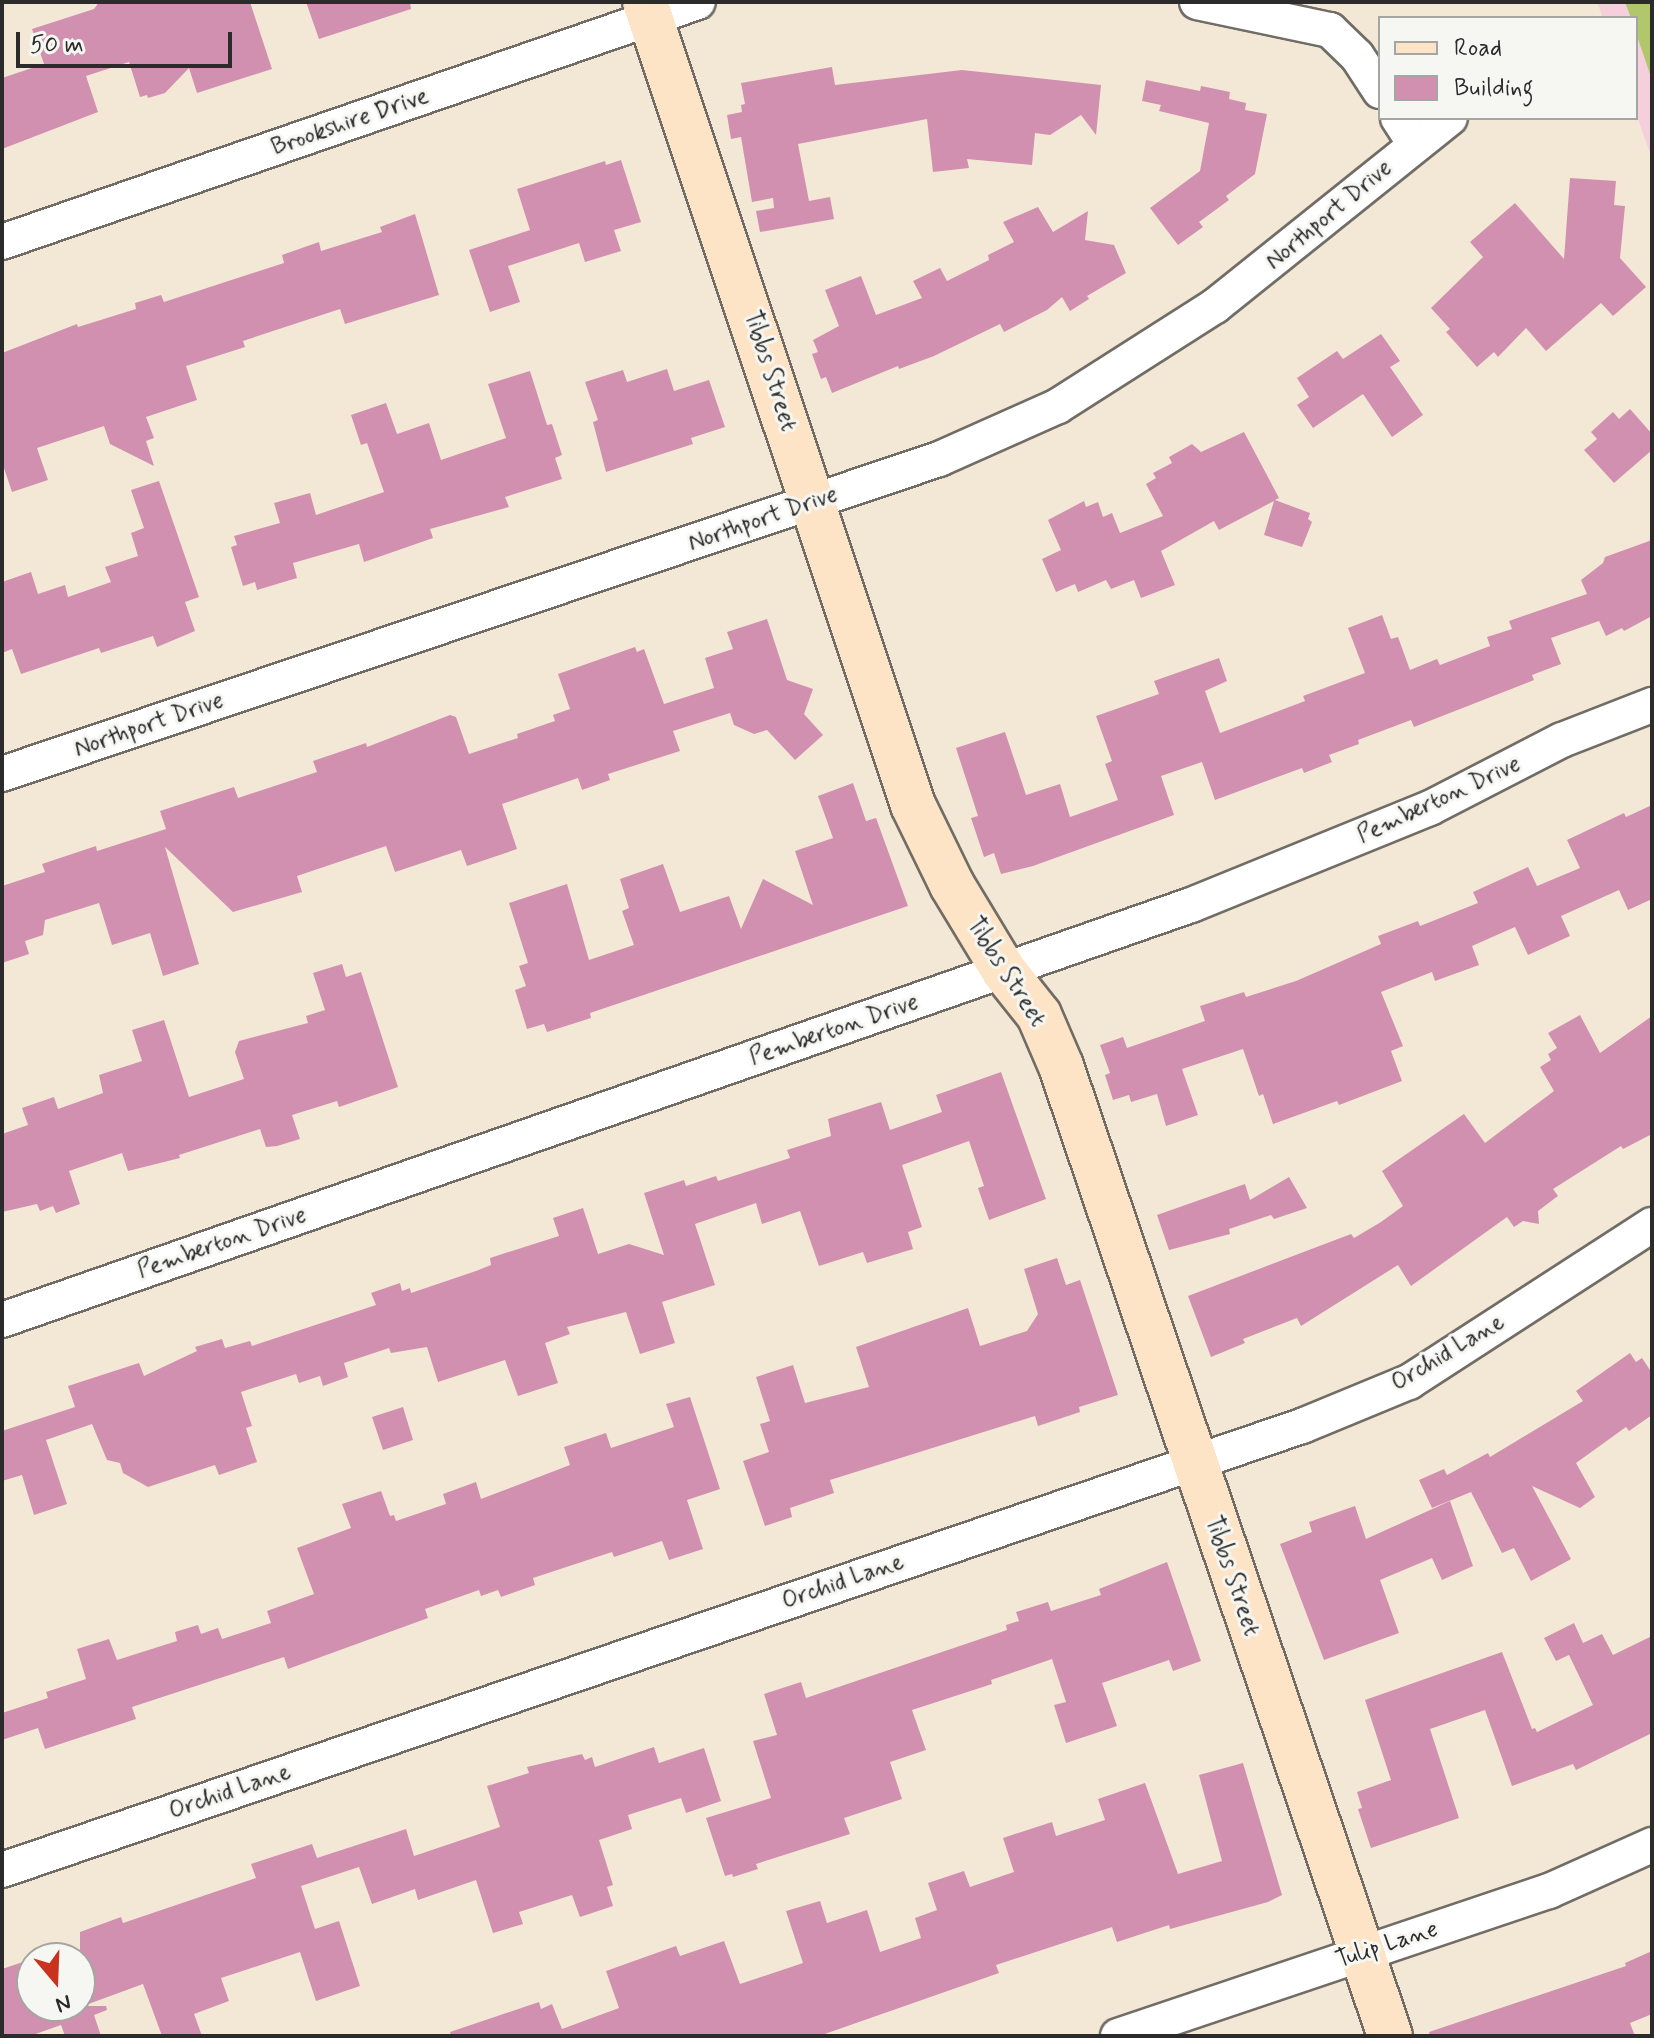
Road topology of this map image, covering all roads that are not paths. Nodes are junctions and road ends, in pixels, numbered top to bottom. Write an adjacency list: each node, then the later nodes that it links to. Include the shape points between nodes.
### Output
1 (698, 2): 3 (street, Brookshire Drive)
2 (1197, 2): 4 (street, via 1330,30 1357,56)
3 (648, 11): 7 (street, Brookshire Drive); 8 (street, Tibbs Street)
4 (1378, 88)
5 (1443, 120): 6 (street, Northport Drive)
6 (1406, 131): 8 (street, Northport Drive, via 1282,255 1215,306 1058,406 939,459)
7 (2, 242)
8 (813, 502): 10 (street, Northport Drive); 11 (street, Tibbs Street, via 913,805 952,885)
9 (1652, 705): 11 (street, Pemberton Drive, via 1562,740 1430,808 1310,859)
10 (2, 774)
11 (1004, 971): 13 (street, Pemberton Drive); 14 (street, Tibbs Street, via 1039,1015 1061,1066)
12 (1652, 1225): 14 (street, Orchid Lane, via 1409,1382 1302,1426)
13 (2, 1320)
14 (1193, 1462): 16 (street, Orchid Lane); 17 (street, Tibbs Street)
15 (1652, 1845): 17 (street, Tulip Lane, via 1549,1891)
16 (2, 1870)
17 (1362, 1954): 18 (street, Tulip Lane); 19 (street, Tibbs Street)
18 (1118, 2036)
19 (1390, 2036)

